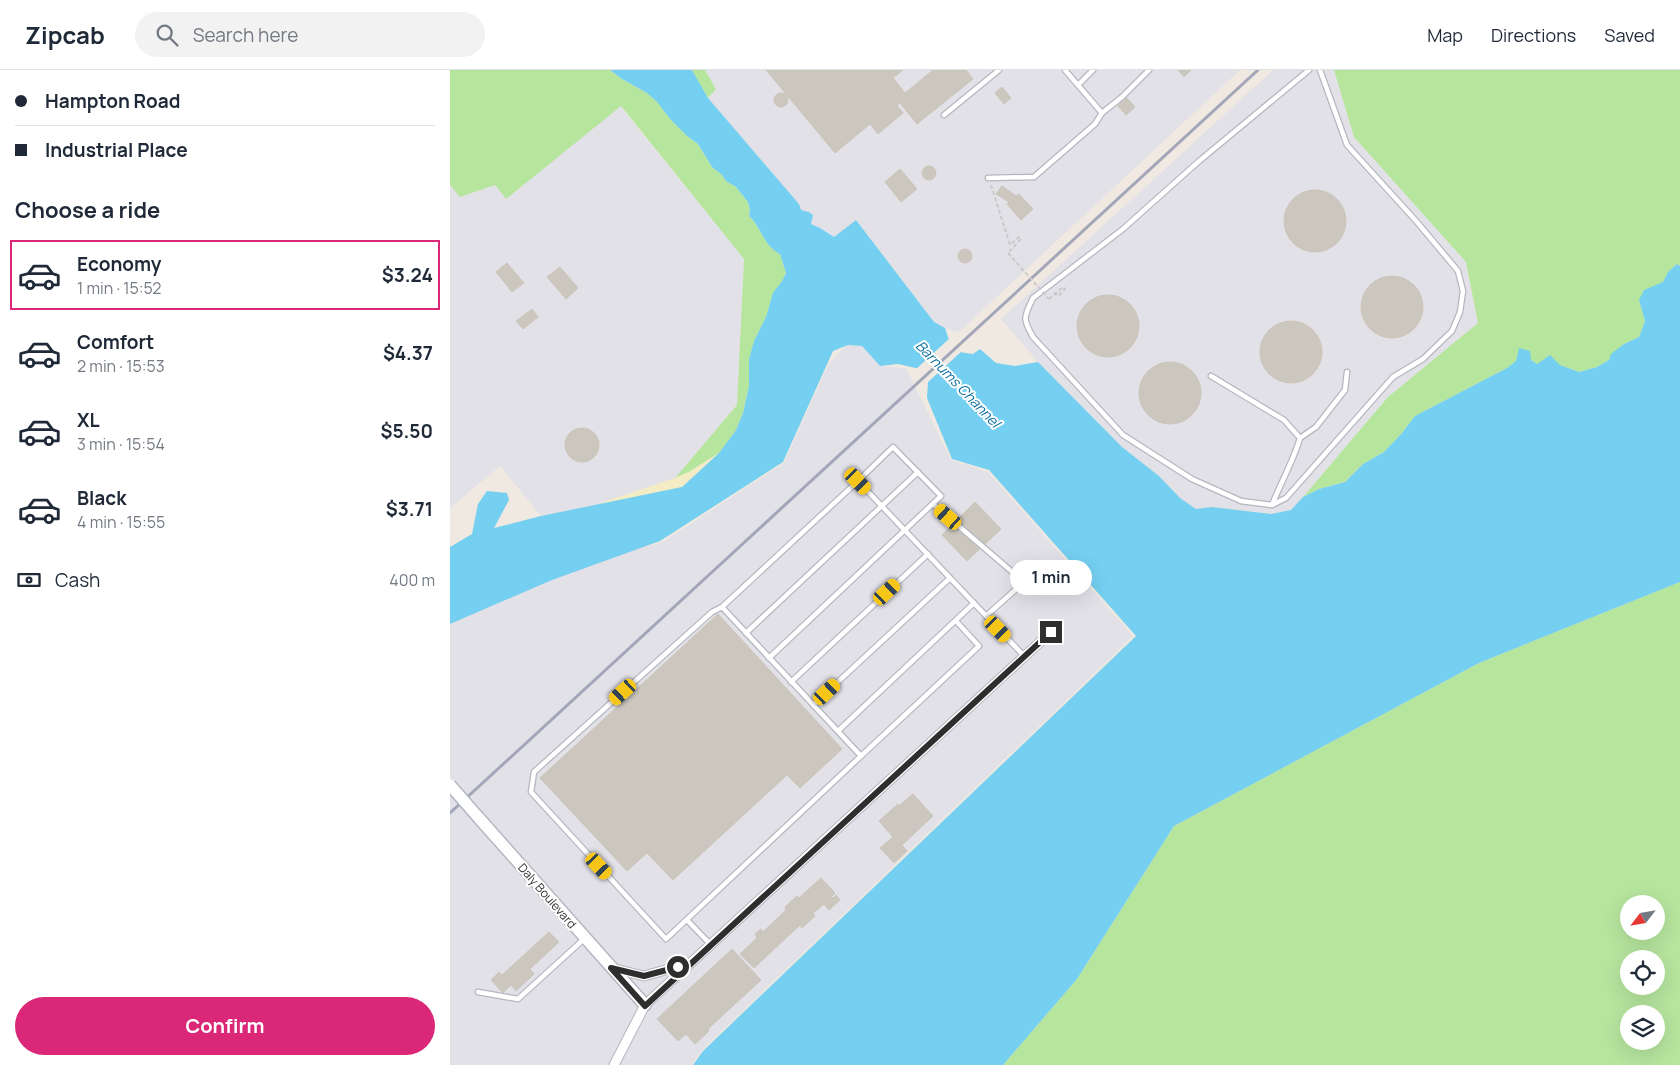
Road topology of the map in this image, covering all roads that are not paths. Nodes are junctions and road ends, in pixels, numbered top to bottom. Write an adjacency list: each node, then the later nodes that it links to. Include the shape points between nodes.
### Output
1 (999, 70): 9 (lane)
2 (1065, 70): 7 (lane)
3 (1093, 70): 7 (lane)
4 (1149, 70): 8 (lane)
5 (1310, 70): 17 (lane, via 1123,229 1033,298 1024,323 1123,435 1192,479 1241,501)
6 (1320, 70): 17 (lane, via 1347,144 1458,271 1463,290 1460,312 1452,331 1423,359 1393,377 1286,498)
7 (1078, 84): 8 (lane)
8 (1102, 113): 10 (lane, via 1094,124 1034,177)
9 (944, 115)
10 (988, 178)
11 (1347, 372): 13 (lane, via 1345,390 1316,427)
12 (1211, 376): 13 (lane, via 1284,420)
13 (1300, 438): 17 (lane)
14 (918, 472): 15 (lane, via 893,448); 16 (lane, via 941,496); 18 (lane)
15 (858, 481): 18 (lane); 23 (lane)
16 (933, 504): 19 (lane); 24 (lane, via 1024,582)
17 (1272, 505)
18 (882, 506): 19 (lane); 27 (lane)
19 (906, 531): 20 (lane); 29 (lane)
20 (928, 554): 21 (lane); 30 (lane)
21 (950, 578): 22 (lane); 31 (lane)
22 (974, 603): 24 (lane); 25 (lane)
23 (722, 607): 27 (lane); 35 (lane, via 712,612 534,772 531,792 666,939)
24 (986, 616): 28 (lane)
25 (956, 621): 32 (lane); 33 (lane, via 979,646)
26 (1051, 632): 28 (street)
27 (746, 633): 29 (lane)
28 (1025, 657): 37 (street)
29 (769, 658): 30 (lane)
30 (792, 682): 31 (lane)
31 (813, 705): 32 (lane)
32 (838, 731): 33 (lane)
33 (861, 756): 35 (lane)
34 (450, 785): 36 (street, Daly Boulevard, bridge)
35 (687, 920): 37 (lane)
36 (584, 939): 39 (street, Daly Boulevard); 40 (lane, via 518,999)
37 (712, 946): 38 (street)
38 (693, 963): 39 (street, via 644,976); 41 (street)
39 (611, 968): 41 (street, Daly Boulevard)
40 (478, 992)
41 (645, 1006): 42 (street)
42 (614, 1065)

